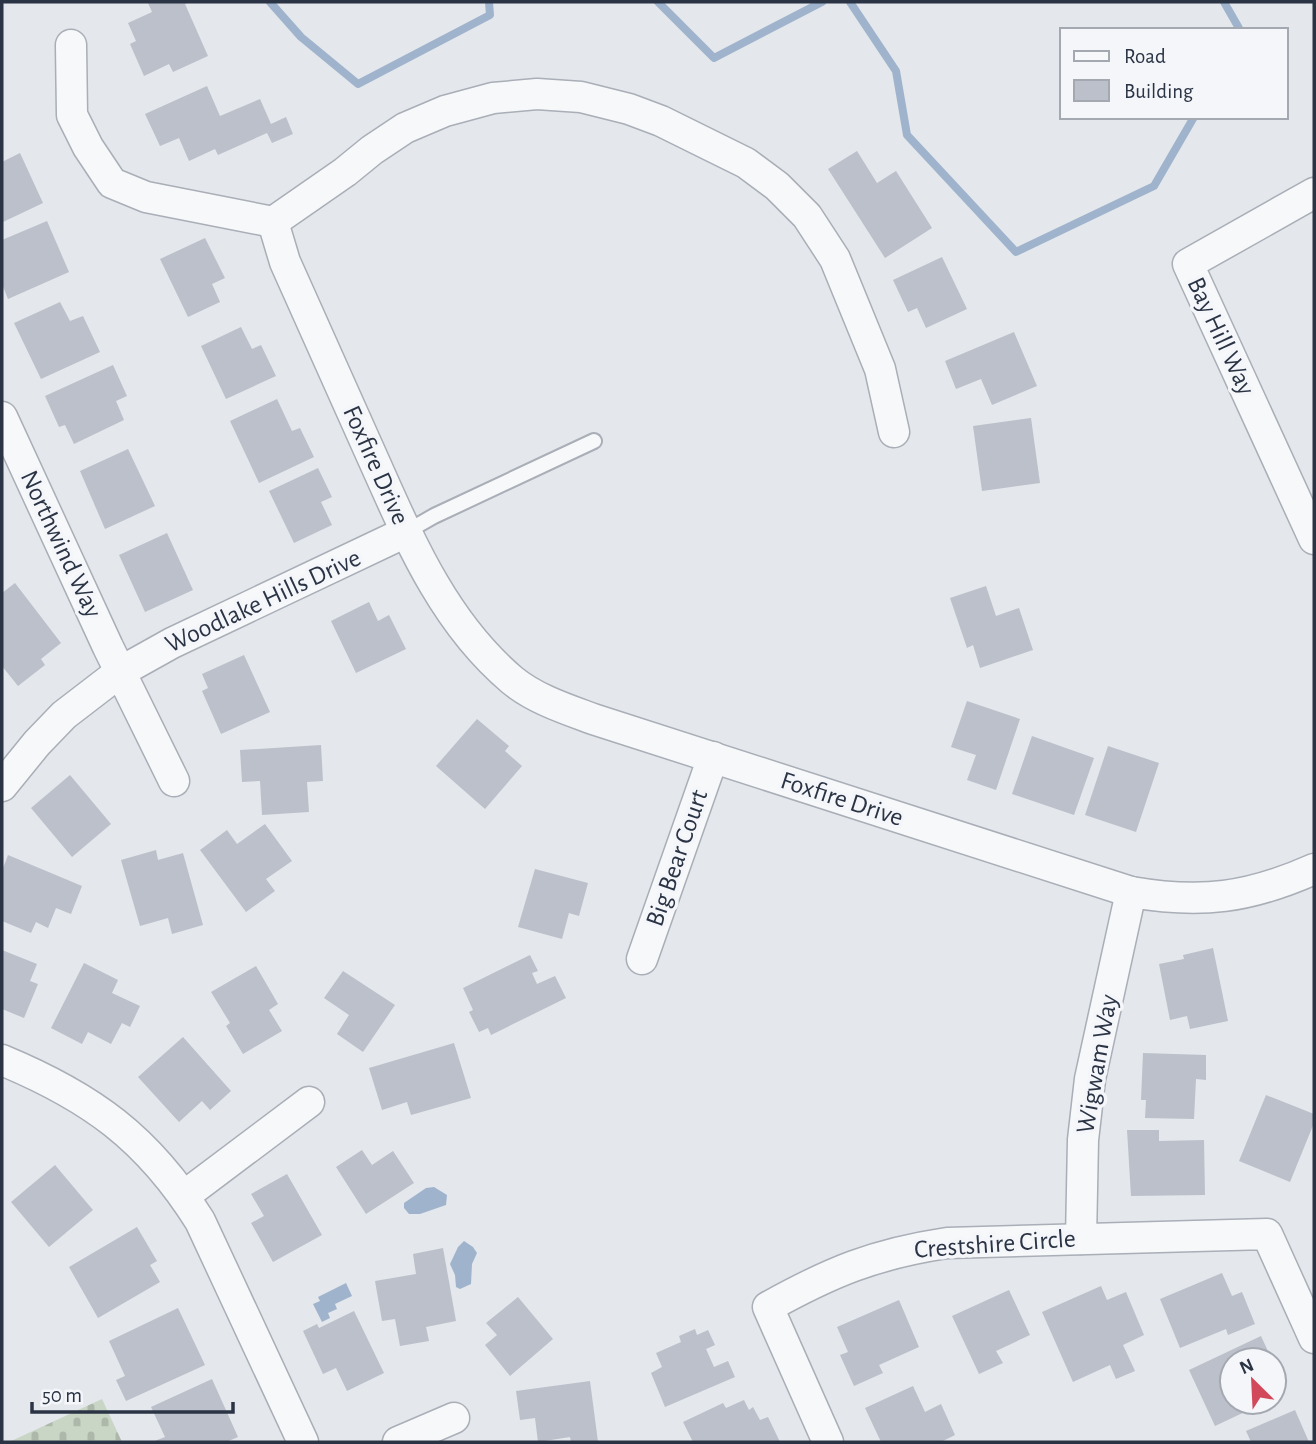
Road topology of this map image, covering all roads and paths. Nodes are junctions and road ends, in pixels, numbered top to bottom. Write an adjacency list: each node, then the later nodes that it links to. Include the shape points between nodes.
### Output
1 (71, 45): 3 (street, via 72,115 112,183 146,197)
2 (1314, 193): 8 (street, Bay Hill Way, via 1188,264)
3 (274, 222): 5 (street, via 405,128 445,111 493,98 537,94 581,97 629,108 746,163 807,216 835,259 880,369); 7 (street, Foxfire Drive, via 285,262)
4 (2, 417): 9 (street, Northwind Way)
5 (894, 432)
6 (594, 441): 7 (lane)
7 (406, 532): 9 (street, Woodlake Hills Drive); 10 (street, Foxfire Drive, via 453,617 514,682 552,704)
8 (1314, 539)
9 (120, 672): 11 (street); 12 (street, Woodlake Hills Drive, via 64,715)
10 (712, 757): 14 (street, Foxfire Drive); 15 (street, Big Bear Court)
11 (174, 781)
12 (2, 786)
13 (1314, 869): 14 (street, Foxfire Drive, via 1251,892 1210,899)
14 (1130, 892): 19 (street, Wigwam Way, via 1090,1079 1083,1140)
15 (642, 959)
16 (2, 1059): 18 (street, via 83,1099 122,1128)
17 (309, 1102): 18 (street)
18 (184, 1196): 22 (street, via 200,1221)
19 (1081, 1239): 20 (street, Crestshire Circle, via 1267,1234); 24 (street, Crestshire Circle, via 947,1243 902,1250 816,1280 768,1307)
20 (1314, 1338)
21 (454, 1418): 23 (street)
22 (303, 1442)
23 (398, 1442)
24 (828, 1442)

